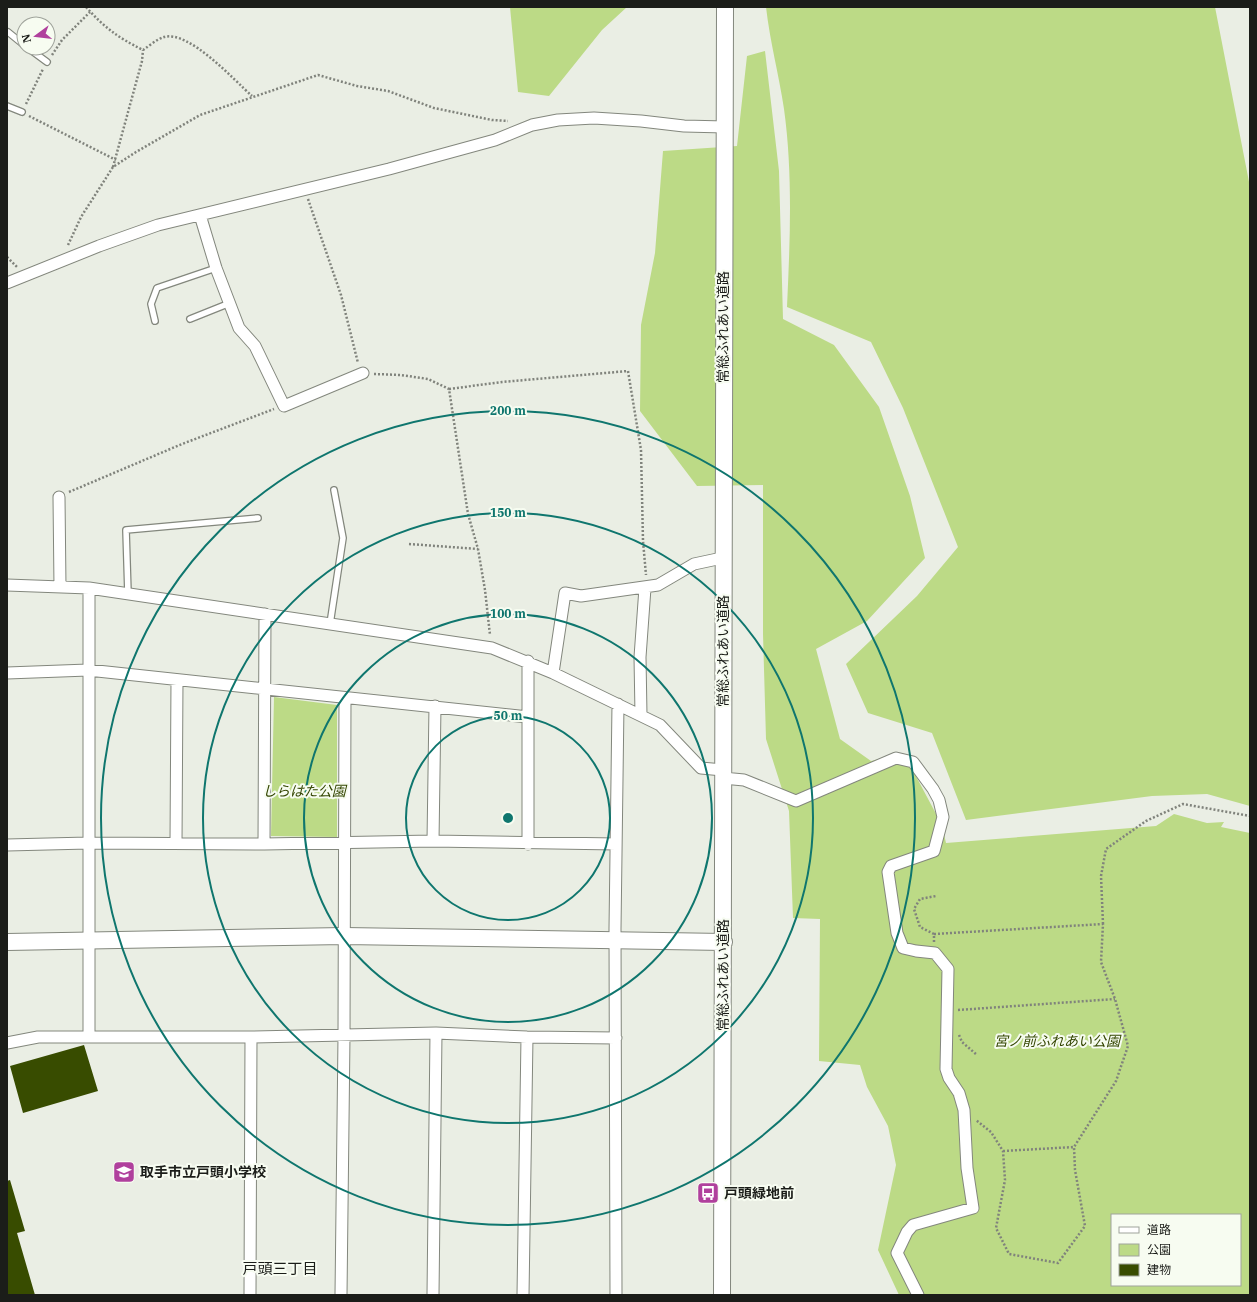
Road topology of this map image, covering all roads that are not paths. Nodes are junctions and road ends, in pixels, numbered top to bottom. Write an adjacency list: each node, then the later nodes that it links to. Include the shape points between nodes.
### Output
1 (725, 7): 8 (street, 常総ふれあい道路)
2 (8, 32): 3 (lane)
3 (16, 38)
4 (39, 56): 5 (lane)
5 (47, 62)
6 (7, 106): 7 (lane)
7 (22, 112)
8 (725, 127): 9 (street, via 594,118 558,120 532,125 495,140); 19 (street, 常総ふれあい道路)
9 (200, 215): 10 (street); 11 (street, via 158,225)
10 (216, 268): 12 (street); 14 (lane, via 157,288 151,304)
11 (7, 283)
12 (230, 303): 13 (lane); 15 (street, via 239,328 255,346 284,406)
13 (190, 319)
14 (155, 322)
15 (363, 373)
16 (334, 490): 26 (lane, via 343,538)
17 (59, 497): 21 (street)
18 (258, 518): 24 (lane, via 126,530)
19 (722, 558): 23 (street, via 694,564 658,585); 38 (street, 常総ふれあい道路)
20 (7, 585): 21 (street)
21 (60, 587): 22 (street)
22 (89, 588): 24 (street); 28 (street)
23 (645, 588): 30 (street, via 581,596 565,593); 36 (street, via 640,658)
24 (128, 594): 25 (street)
25 (265, 614): 26 (street); 32 (street)
26 (330, 624): 27 (street, via 492,648)
27 (528, 661): 30 (street); 37 (street)
28 (88, 670): 29 (street); 31 (street); 40 (street)
29 (7, 673)
30 (553, 673): 34 (street)
31 (177, 680): 32 (street); 41 (street)
32 (264, 690): 33 (street); 43 (street)
33 (345, 698): 35 (street); 42 (street)
34 (618, 704): 36 (street); 45 (street)
35 (435, 706): 37 (street); 39 (street)
36 (641, 715): 38 (street, via 660,725 701,768)
37 (528, 717): 44 (street)
38 (723, 774): 51 (street, 常総ふれあい道路); 65 (street, via 796,801 896,758 912,762 934,789 939,800 943,817 934,851 890,866 888,872 897,933 903,948 935,953 948,969 946,1068 959,1093 964,1110 967,1168 973,1208 913,1225 907,1232 897,1253)
39 (433, 841): 42 (street); 44 (street)
40 (88, 843): 41 (street); 46 (street); 48 (street)
41 (176, 843): 43 (street)
42 (345, 843): 43 (street); 47 (street)
43 (264, 844)
44 (528, 844): 45 (street)
45 (616, 844): 49 (street)
46 (7, 845)
47 (344, 936): 48 (street); 49 (street); 53 (street)
48 (88, 940): 50 (street); 54 (street)
49 (616, 941): 51 (street); 57 (street)
50 (7, 942)
51 (724, 942): 64 (street, 常総ふれあい道路)
52 (436, 1033): 53 (street); 56 (street); 61 (street)
53 (344, 1036): 55 (street); 60 (street)
54 (89, 1037): 55 (street); 58 (street, via 38,1037)
55 (251, 1037): 59 (street)
56 (527, 1038): 57 (street); 62 (street)
57 (616, 1038): 63 (street)
58 (7, 1043)
59 (250, 1295)
60 (341, 1295)
61 (433, 1295)
62 (524, 1295)
63 (616, 1295)
64 (722, 1295)
65 (918, 1295)

